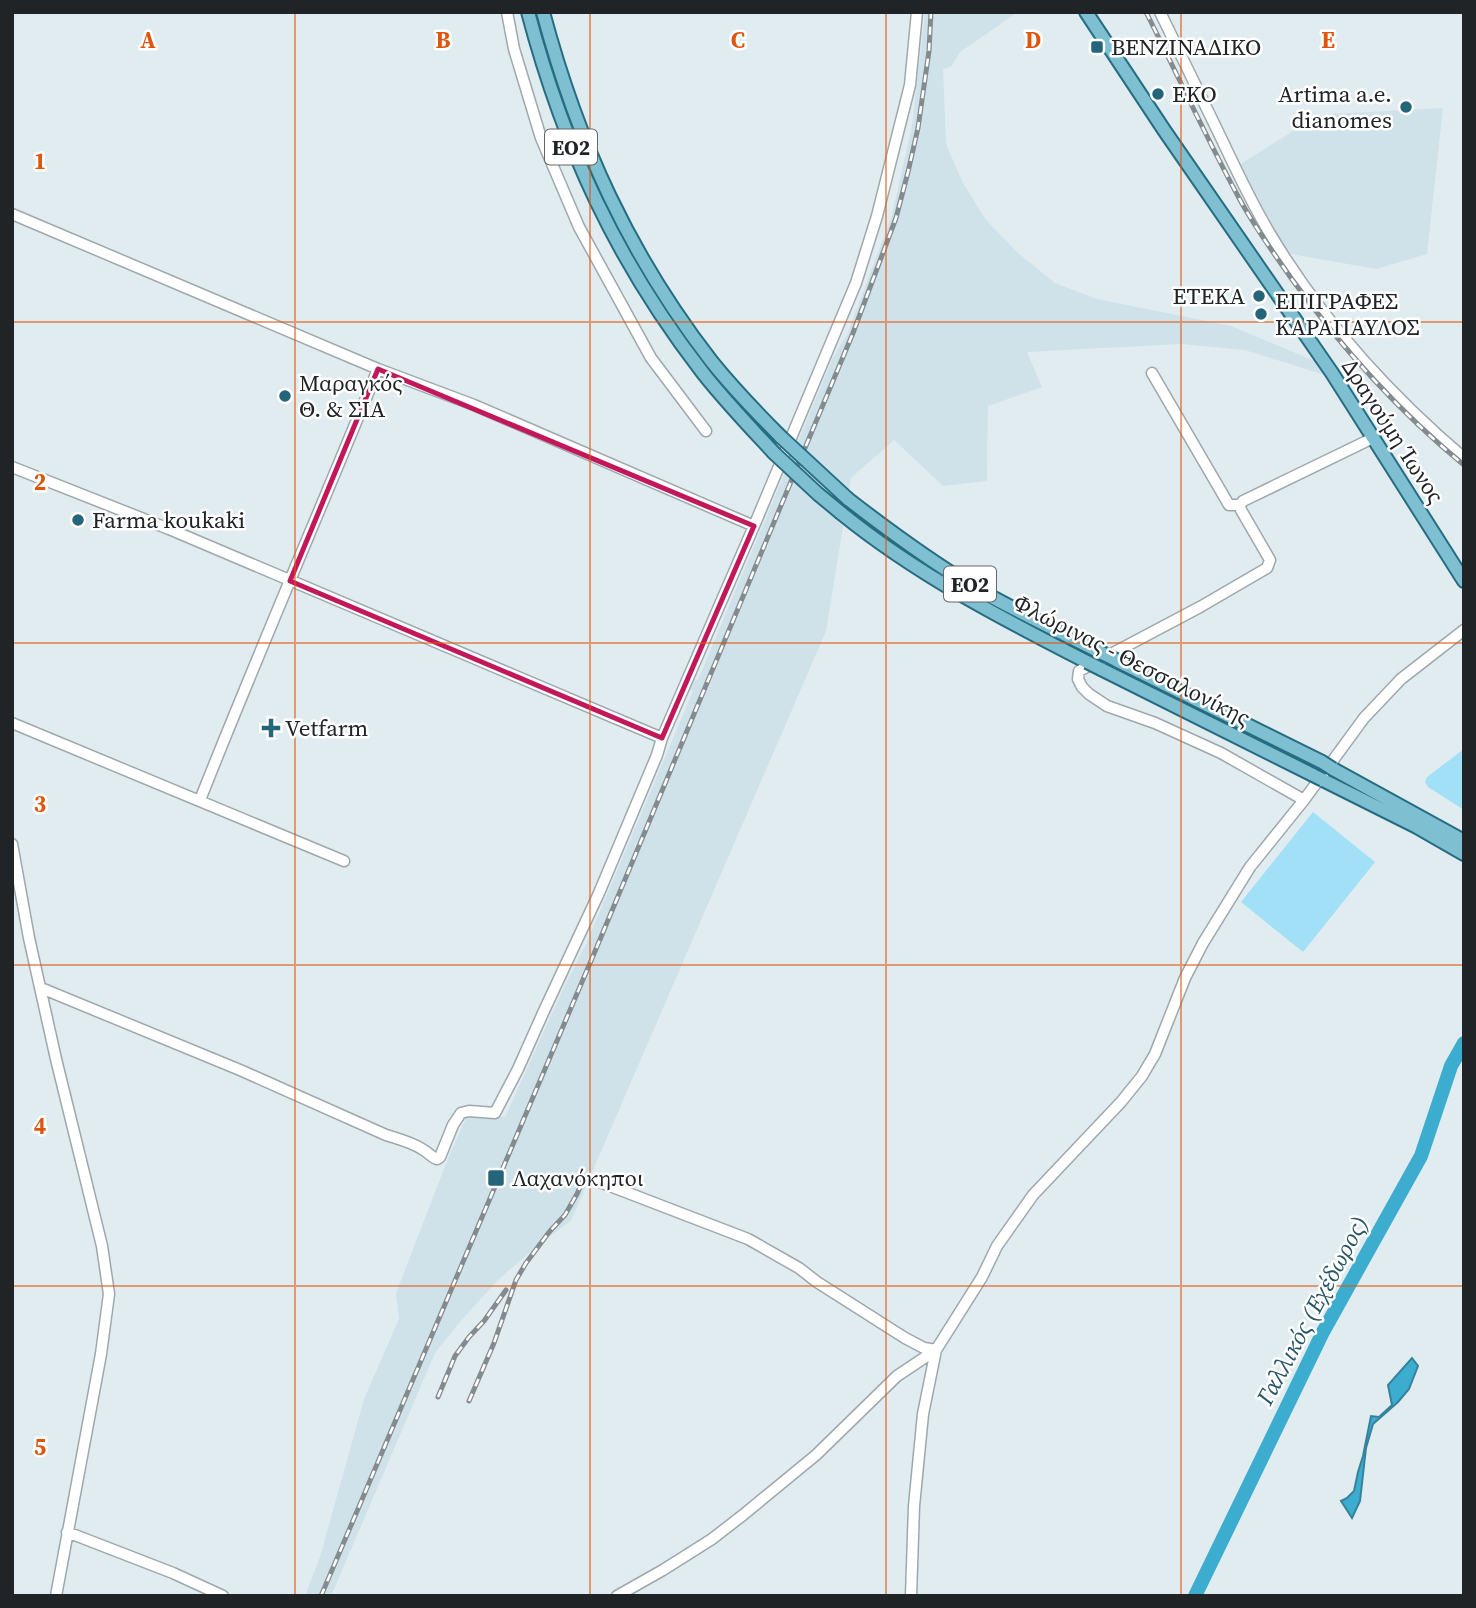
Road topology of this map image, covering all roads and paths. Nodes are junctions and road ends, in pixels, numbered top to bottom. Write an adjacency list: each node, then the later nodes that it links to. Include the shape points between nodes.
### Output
1 (507, 12): 10 (street, via 541,138 579,227 651,358)
2 (528, 12): 24 (main road, Φλώρινας - Θεσσαλονίκης / ΕΟ2, bridge, via 571,147 635,275 705,375 774,453 841,513 937,582)
3 (543, 12): 24 (main road, Φλώρινας - Θεσσαλονίκης / ΕΟ2, bridge, via 584,141 657,283 746,401 848,499 888,531 974,586 1328,765)
4 (918, 12): 15 (street, via 910,85 856,283)
5 (1086, 12): 11 (main road, Δραγούμη Ίωνος)
6 (1160, 12): 12 (street, via 1281,252 1368,365)
7 (12, 214): 8 (street)
8 (378, 369): 15 (street, via 474,405); 16 (street)
9 (1152, 373): 14 (street, via 1226,503)
10 (706, 431)
11 (1373, 438): 14 (street); 17 (main road, Δραγούμη Ίωνος)
12 (1464, 457)
13 (12, 467): 16 (street)
14 (1240, 505): 22 (street, via 1270,560 1267,568 1079,671 1078,678 1089,694 1107,706 1221,753)
15 (754, 526): 20 (street)
16 (290, 581): 20 (street); 21 (street)
17 (1464, 581)
18 (1464, 630): 22 (street, via 1380,700)
19 (12, 723): 21 (street)
20 (662, 738): 26 (street, via 599,893 501,1102 495,1113 461,1113 437,1159 408,1142)
21 (200, 800): 25 (street)
22 (1304, 800): 28 (street, via 1250,867 1203,943 1142,1076 1027,1203)
23 (13, 849): 26 (street)
24 (1462, 849)
25 (344, 861)
26 (41, 988): 29 (street, via 102,1246 109,1294)
27 (597, 1181): 28 (street, via 748,1239 905,1338)
28 (936, 1350): 32 (street, via 897,1376 816,1455 712,1539); 33 (street, via 923,1414)
29 (67, 1532): 30 (street); 31 (street)
30 (56, 1596)
31 (223, 1596)
32 (617, 1596)
33 (911, 1596)

